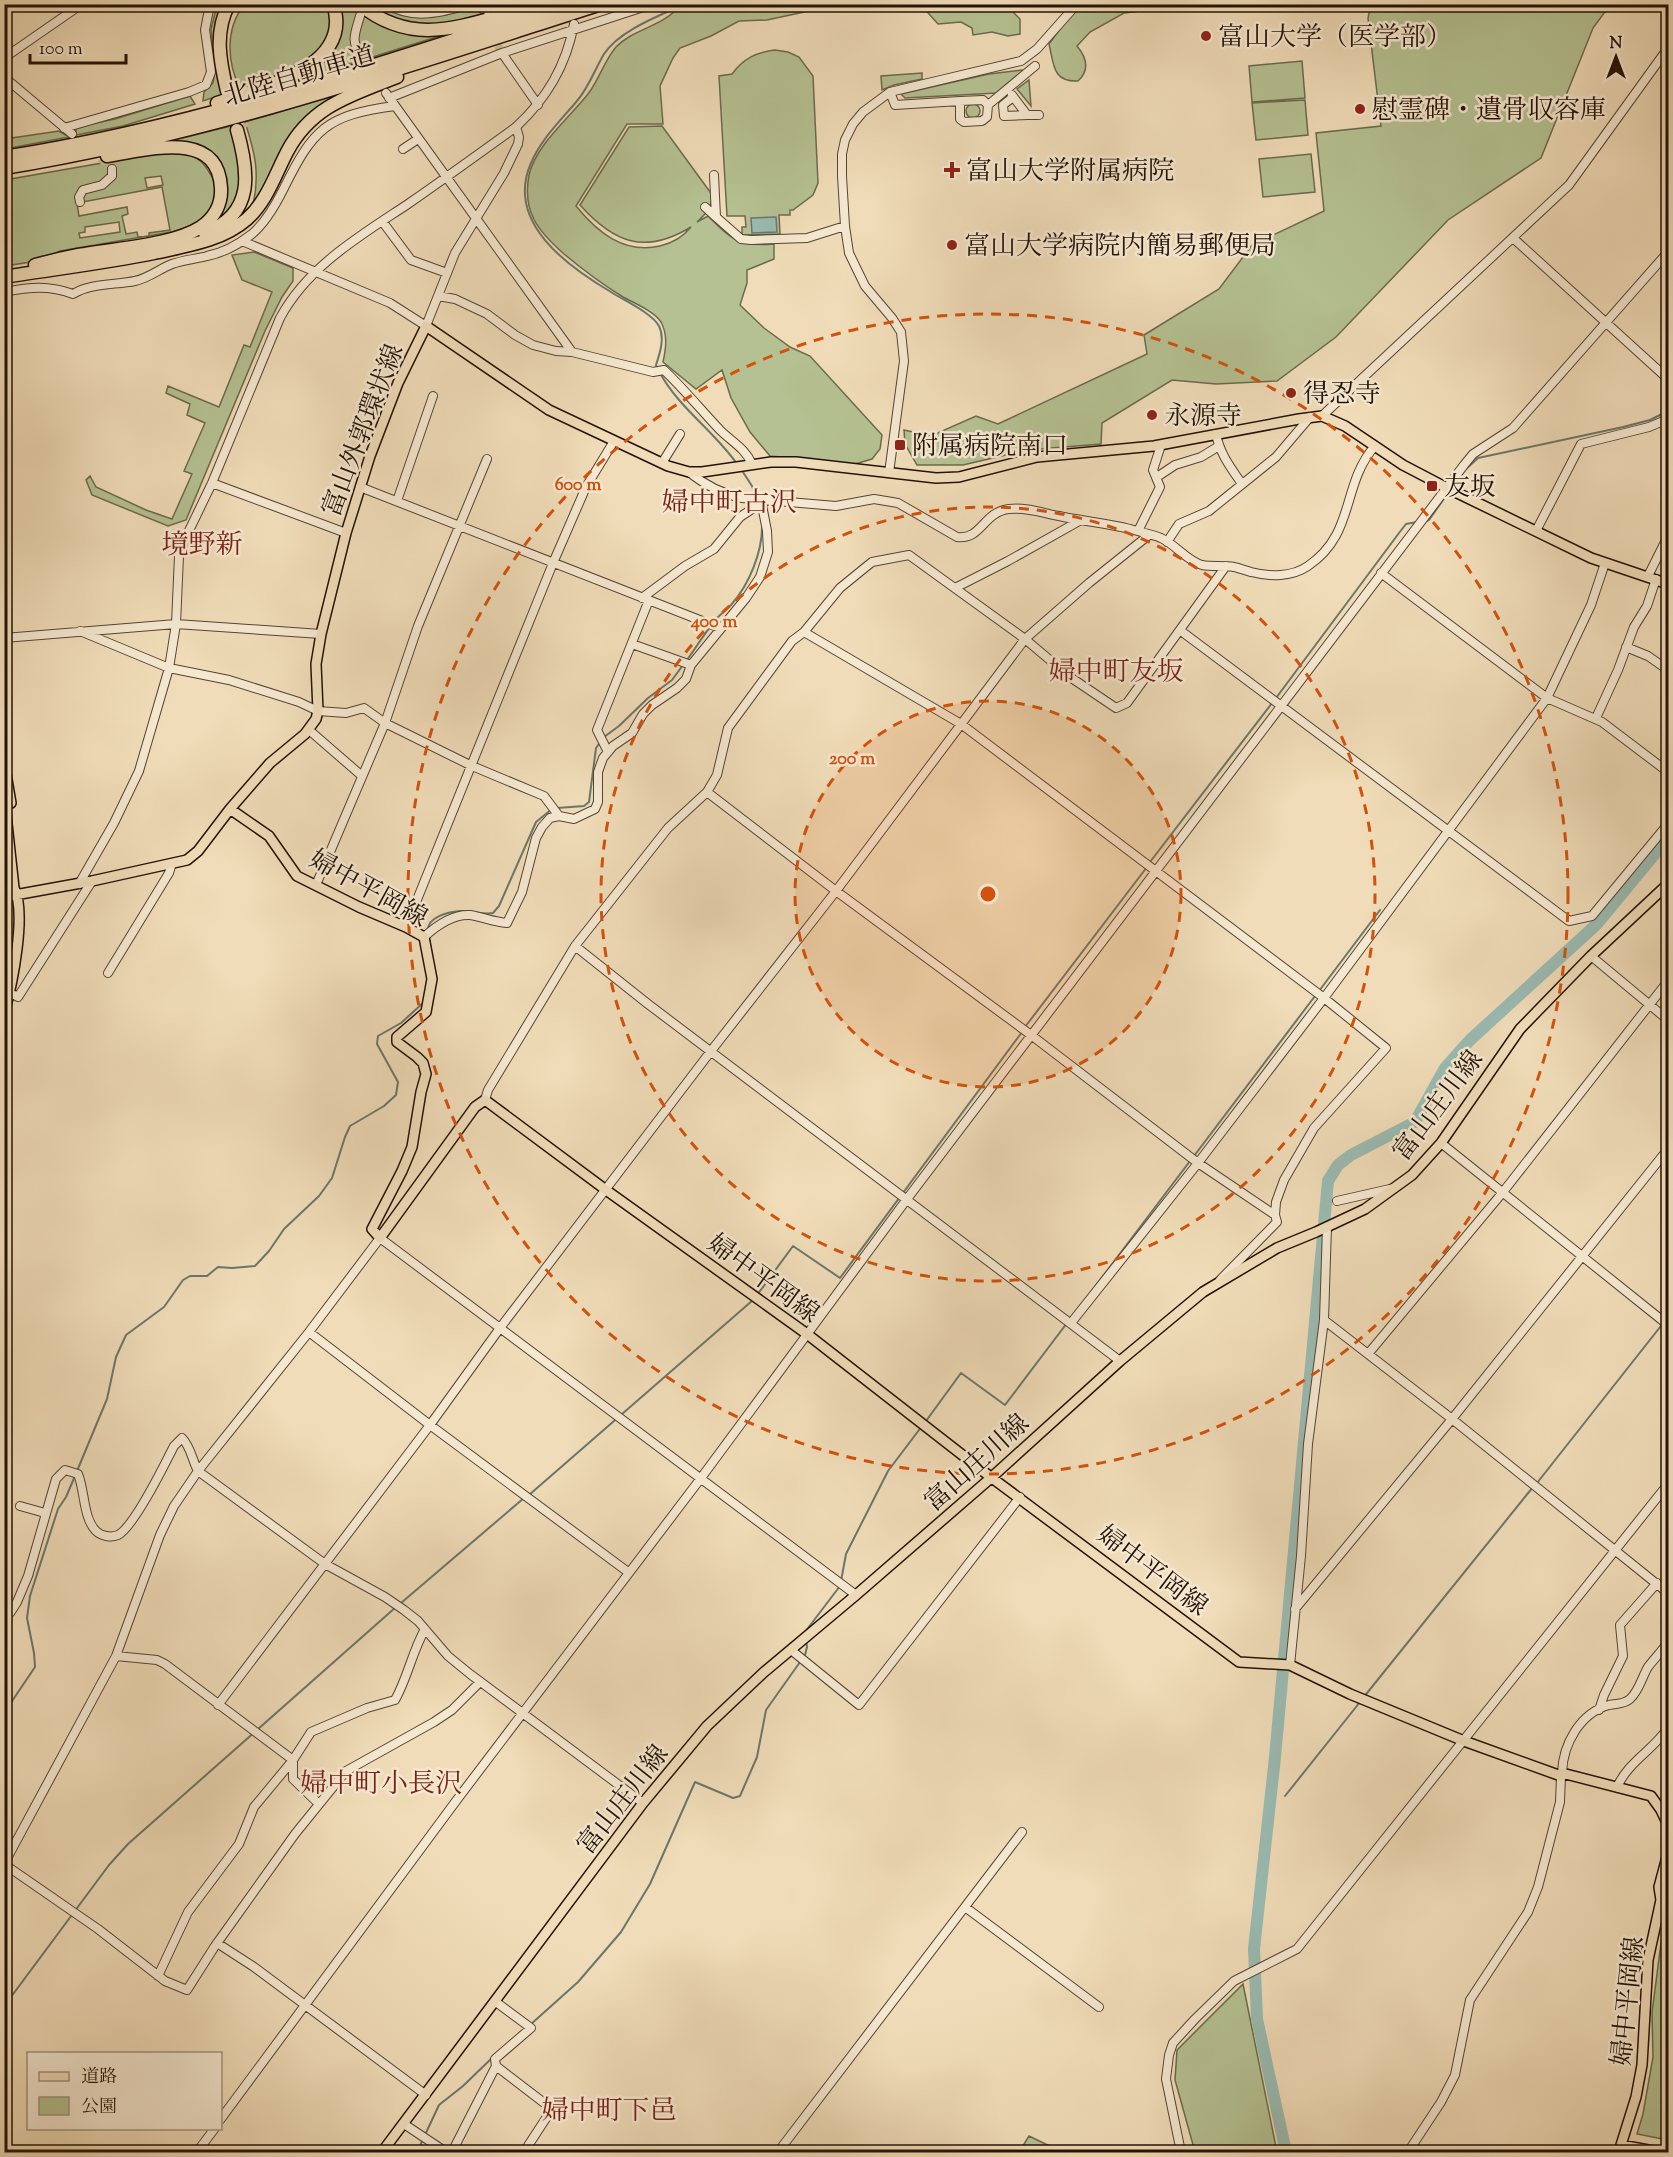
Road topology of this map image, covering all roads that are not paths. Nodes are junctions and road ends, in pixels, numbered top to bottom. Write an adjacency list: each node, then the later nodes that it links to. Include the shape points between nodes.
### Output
1 (82, 4): 19 (street)
2 (210, 4): 32 (street, via 205,30 211,72 206,85)
3 (229, 4): 4 (highway, via 219,45 230,90 226,43 228,23)
4 (237, 4)
5 (333, 4): 33 (highway, via 335,26 330,44 302,71)
6 (387, 4): 7 (street, via 411,13 429,14)
7 (471, 4)
8 (543, 4): 13 (highway, via 474,23 424,31 395,26)
9 (565, 4): 33 (highway, 北陸自動車道, via 312,84)
10 (601, 4): 15 (highway, 北陸自動車道)
11 (653, 4): 14 (street)
12 (1077, 4): 23 (street, via 1037,49 1021,61)
13 (360, 10): 18 (street, via 354,41)
14 (573, 27): 17 (street); 26 (street, via 557,75)
15 (496, 38): 39 (highway, 北陸自動車道, via 260,111); 49 (highway, via 359,92 322,111 298,134 254,212)
16 (1668, 48): 50 (street, via 1569,185)
17 (502, 53): 26 (street); 28 (street, via 388,96)
18 (362, 57)
19 (4, 58)
20 (1035, 66): 22 (street)
21 (4, 77): 32 (street)
22 (1007, 89): 24 (street); 27 (street)
23 (890, 92): 25 (street, via 895,105); 47 (street, via 862,112 846,140 842,154)
24 (1013, 97): 29 (street); 29 (street, via 1003,105 1004,116)
25 (960, 101): 27 (street, via 983,100); 27 (street, via 960,119 964,122 982,121 987,117)
26 (538, 105): 31 (street)
27 (988, 105)
28 (395, 106): 35 (street); 51 (street, via 349,114 315,135 299,156 273,211)
29 (1027, 115): 30 (street)
30 (1039, 115)
31 (516, 127): 41 (street); 45 (street, via 518,144)
32 (64, 128): 34 (street)
33 (140, 130): 37 (highway, 北陸自動車道)
34 (72, 134)
35 (418, 139): 36 (street); 41 (street)
36 (403, 149)
37 (4, 157)
38 (112, 169): 42 (street, via 108,181 82,190)
39 (4, 170): 48 (highway, via 168,146 195,149 214,166 220,182 218,207 194,231)
40 (714, 175): 44 (street)
41 (446, 177): 45 (street); 46 (street)
42 (80, 202)
43 (705, 207): 44 (street)
44 (716, 217): 47 (street, via 741,239 750,240 807,238)
45 (477, 219): 55 (street); 61 (street)
46 (382, 221): 54 (street); 55 (street, via 411,260)
47 (845, 226): 77 (street, via 855,269 892,318 904,344)
48 (171, 238): 49 (highway, via 198,235 215,228 239,206 246,174 240,129 252,164 250,195 237,220); 53 (highway)
49 (214, 238): 56 (highway, via 138,256)
50 (1513, 238): 59 (street); 65 (street)
51 (242, 241): 54 (street); 57 (street, via 210,256 170,264 136,281 73,294 41,286)
52 (1668, 252): 59 (street)
53 (4, 270)
54 (315, 272): 60 (street, via 390,303); 79 (street, via 298,288 280,318)
55 (447, 273): 58 (street)
56 (4, 277)
57 (4, 292)
58 (438, 296): 60 (street); 61 (street, via 487,314 533,345)
59 (1606, 322): 62 (street); 82 (street, via 1513,428 1473,454)
60 (426, 326): 69 (main road, 富山外郭環状線, via 549,411); 81 (main road, 富山外郭環状線, via 398,383)
61 (572, 352): 75 (street, via 652,372 664,370 743,449)
62 (1668, 379)
63 (433, 396): 84 (street)
64 (1310, 417): 65 (main road, 富山外郭環状線); 68 (main road, 富山外郭環状線); 80 (street, via 1276,457)
65 (1322, 417): 72 (main road, 富山外郭環状線, via 1345,426)
66 (1668, 419): 88 (street, via 1581,444)
67 (680, 434): 74 (street)
68 (1216, 434): 70 (main road, 富山外郭環状線); 71 (street)
69 (614, 441): 74 (main road, 富山外郭環状線); 93 (street, via 586,487)
70 (1161, 445): 77 (main road, 富山外郭環状線, via 1037,457 959,477); 78 (street, via 1153,470)
71 (1219, 446): 78 (street); 80 (street)
72 (1375, 446): 82 (main road, 富山外郭環状線); 95 (street, via 1357,473 1340,531 1322,555 1295,573 1264,574)
73 (487, 459): 86 (street)
74 (662, 463): 76 (main road, 富山外郭環状線)
75 (752, 464): 76 (main road, 富山外郭環状線); 77 (main road, 富山外郭環状線, via 796,462)
76 (689, 472): 83 (street, via 727,495)
77 (888, 473)
78 (1157, 477): 87 (street, via 1160,487)
79 (212, 483): 89 (street); 101 (street, via 179,556)
80 (1242, 484): 92 (street, via 1209,511 1179,524)
81 (360, 487): 84 (street); 89 (main road, 富山外郭環状線)
82 (1447, 488): 88 (main road, 富山外郭環状線); 96 (street)
83 (761, 500): 85 (street, via 836,506 874,499 898,503 957,537 967,538 976,534 996,512 1010,509); 100 (street, via 714,549 685,566); 102 (street, via 767,531 766,561 746,598)
84 (397, 501): 86 (street)
85 (1081, 520): 87 (street); 99 (street)
86 (460, 526): 93 (street); 118 (street, via 418,626)
87 (1138, 531): 90 (street)
88 (1536, 531): 94 (main road, 富山外郭環状線)
89 (346, 532): 106 (main road, 富山外郭環状線)
90 (1149, 535): 92 (street); 108 (street)
91 (1668, 536): 97 (street)
92 (1167, 542): 95 (street, via 1203,565)
93 (553, 563): 100 (street); 123 (street)
94 (1605, 563): 97 (main road, 富山外郭環状線); 114 (street, via 1591,605)
95 (1226, 566): 104 (street)
96 (1381, 573): 114 (street); 115 (street)
97 (1652, 578): 98 (main road, 富山外郭環状線); 110 (street, via 1647,606)
98 (1668, 584)
99 (955, 588): 105 (street, via 909,555 872,562 840,588); 108 (street)
100 (645, 599): 102 (street); 109 (street)
101 (176, 624): 103 (street); 106 (street); 112 (street)
102 (720, 628): 111 (street)
103 (80, 631): 107 (street); 112 (street)
104 (1181, 631): 108 (street, via 1127,703 1116,708 1070,677); 115 (street)
105 (804, 632): 119 (street); 126 (street, via 792,641 728,728 717,775)
106 (321, 634): 116 (main road, 富山外郭環状線, via 316,664)
107 (4, 638)
108 (1025, 639): 119 (street)
109 (632, 644): 111 (street); 121 (street, via 597,730)
110 (1626, 647): 113 (street); 117 (street)
111 (691, 665): 121 (street, via 686,679 652,705 633,733)
112 (169, 668): 116 (street, via 229,680); 135 (street, via 139,771)
113 (1668, 670)
114 (1547, 698): 117 (street); 131 (street)
115 (1281, 704): 131 (street); 133 (street)
116 (318, 711): 118 (street, via 346,713 364,708); 120 (main road, 富山外郭環状線)
117 (1596, 718): 124 (street)
118 (385, 723): 123 (street); 125 (street)
119 (961, 724): 133 (street); 138 (street)
120 (309, 730): 125 (street); 128 (main road, 富山外郭環状線, via 270,763)
121 (608, 752): 129 (street, via 598,772 595,809 574,819)
122 (4, 762): 139 (main road, via 21,886)
123 (472, 766): 129 (street, via 544,796); 141 (street)
124 (1668, 771)
125 (362, 776): 137 (street)
126 (707, 792): 138 (street); 143 (street, via 668,828)
127 (4, 796): 139 (main road)
128 (230, 809): 132 (main road, 富山外郭環状線, via 198,851 187,860); 137 (main road, 婦中平岡線, via 269,836 297,876)
129 (559, 816): 142 (street, via 550,818 542,827 522,892 507,923 469,915 457,917)
130 (1668, 824): 131 (street, via 1592,916 1569,921)
131 (1450, 830): 148 (street)
132 (172, 863): 134 (main road, 富山外郭環状線); 145 (street)
133 (1156, 870): 148 (street); 152 (street)
134 (92, 881): 135 (main road, 富山外郭環状線); 147 (street, via 18,997)
135 (79, 884): 139 (main road, 富山外郭環状線)
136 (1668, 884): 144 (main road, 富山庄川線)
137 (316, 885): 141 (main road, 婦中平岡線)
138 (836, 891): 152 (street); 153 (street)
139 (17, 894): 140 (main road, 富山外郭環状線); 147 (main road, via 18,926)
140 (4, 897)
141 (406, 927): 142 (main road, 婦中平岡線)
142 (424, 937): 165 (main road, 婦中平岡線, via 432,979 426,1012 397,1037 397,1042 423,1063 426,1074 412,1147 372,1229)
143 (575, 946): 153 (street); 154 (street)
144 (1591, 956): 149 (street); 155 (main road, 富山庄川線, via 1520,1029)
145 (108, 973)
146 (1668, 981): 149 (street)
147 (7, 992): 150 (main road)
148 (1324, 998): 157 (street); 163 (street, via 1386,1048 1314,1128 1284,1180)
149 (1650, 1005): 151 (street); 160 (street)
150 (4, 1013)
151 (1668, 1020)
152 (1031, 1035): 157 (street); 161 (street)
153 (711, 1051): 159 (street); 161 (street)
154 (485, 1100): 159 (main road, 婦中平岡線); 165 (main road, via 475,1107)
155 (1441, 1143): 158 (main road, 富山庄川線); 160 (street)
156 (1668, 1149): 166 (street)
157 (1198, 1163): 163 (street); 169 (street)
158 (1397, 1187): 162 (street); 164 (main road, 富山庄川線, via 1365,1209)
159 (606, 1190): 171 (street); 173 (main road, 婦中平岡線)
160 (1503, 1192): 166 (street); 174 (street)
161 (907, 1199): 169 (street); 173 (street)
162 (1337, 1201)
163 (1275, 1215): 167 (street, via 1277,1222)
164 (1327, 1227): 167 (main road, 富山庄川線, via 1277,1248); 168 (street)
165 (380, 1238): 171 (street); 172 (street)
166 (1583, 1256): 170 (street); 176 (street)
167 (1217, 1283): 175 (main road, 富山庄川線)
168 (1324, 1320): 174 (street); 191 (street, via 1308,1444)
169 (1071, 1323): 175 (street)
170 (1668, 1325)
171 (500, 1328): 177 (street); 180 (street)
172 (309, 1332): 177 (street); 178 (street)
173 (807, 1334): 179 (main road, 婦中平岡線); 180 (street)
174 (1368, 1354): 176 (street)
175 (1120, 1361): 179 (main road, 富山庄川線)
176 (1452, 1419): 185 (street); 191 (street)
177 (430, 1425): 186 (street); 187 (street)
178 (198, 1471): 184 (street, via 182,1438 133,1518 118,1535 106,1537 96,1531 78,1474 65,1470 56,1479); 186 (street); 196 (street, via 168,1517)
179 (992, 1477): 182 (main road, 婦中平岡線); 190 (main road, 富山庄川線)
180 (701, 1478): 187 (street); 190 (street)
181 (1668, 1484): 185 (street)
182 (1020, 1497): 195 (street, via 859,1705); 197 (main road, 婦中平岡線, via 1239,1662)
183 (20, 1506): 184 (street)
184 (45, 1513): 192 (street, via 23,1590 10,1612)
185 (1616, 1549): 188 (street); 203 (street)
186 (325, 1564): 193 (street, via 385,1597); 199 (street)
187 (628, 1572): 201 (street)
188 (1657, 1582): 189 (street); 200 (street, via 1620,1625 1623,1656)
189 (1668, 1593)
190 (856, 1595): 195 (main road, 富山庄川線)
191 (1295, 1609): 197 (street)
192 (4, 1612)
193 (425, 1629): 198 (street, via 448,1656); 204 (street, via 395,1700 311,1732)
194 (1668, 1642): 200 (street, via 1633,1697 1624,1704)
195 (791, 1650): 207 (main road, 富山庄川線, via 707,1726)
196 (116, 1656): 199 (street, via 157,1660); 212 (street)
197 (1290, 1665): 203 (main road, 婦中平岡線)
198 (480, 1682): 201 (street); 208 (street, via 434,1722 346,1771)
199 (219, 1705): 204 (street)
200 (1599, 1710): 205 (street, via 1583,1719 1571,1736)
201 (523, 1713): 207 (street); 219 (street)
202 (1668, 1728): 206 (street, via 1660,1741 1624,1772)
203 (1464, 1741): 205 (main road, 婦中平岡線); 233 (street, via 1297,1949 1234,1981 1173,2043 1166,2079)
204 (293, 1760): 208 (street, via 293,1779); 217 (street, via 254,1807 239,1844 188,1912)
205 (1561, 1774): 206 (main road, 婦中平岡線); 234 (street, via 1560,1802 1528,1912 1470,2000 1455,2075)
206 (1617, 1786): 209 (main road, 婦中平岡線, via 1651,1796)
207 (643, 1803): 218 (main road, 富山庄川線)
208 (319, 1804): 216 (street)
209 (1668, 1825)
210 (1022, 1832): 215 (street)
211 (1668, 1853): 214 (main road, 婦中平岡線, via 1659,1887)
212 (4, 1864): 217 (street)
213 (1668, 1885): 214 (street)
214 (1661, 1900): 226 (main road, 婦中平岡線, via 1648,1960 1642,2065)
215 (965, 1907): 220 (street); 232 (street)
216 (217, 1943): 217 (street, via 186,1990); 219 (street)
217 (158, 1976)
218 (496, 2002): 221 (street, via 531,2028 495,2059); 222 (main road, 富山庄川線)
219 (305, 2005): 222 (street); 223 (street)
220 (1099, 2007)
221 (496, 2066): 230 (street); 231 (street, via 552,2109)
222 (426, 2095): 224 (main road, 富山庄川線)
223 (222, 2117)
224 (404, 2124): 228 (main road, 富山庄川線); 229 (street)
225 (213, 2130): 227 (street)
226 (1622, 2148): 235 (main road)
227 (197, 2152)
228 (382, 2152)
229 (446, 2152)
230 (452, 2152)
231 (524, 2152)
232 (778, 2152)
233 (1181, 2152)
234 (1408, 2152)
235 (1659, 2152)

